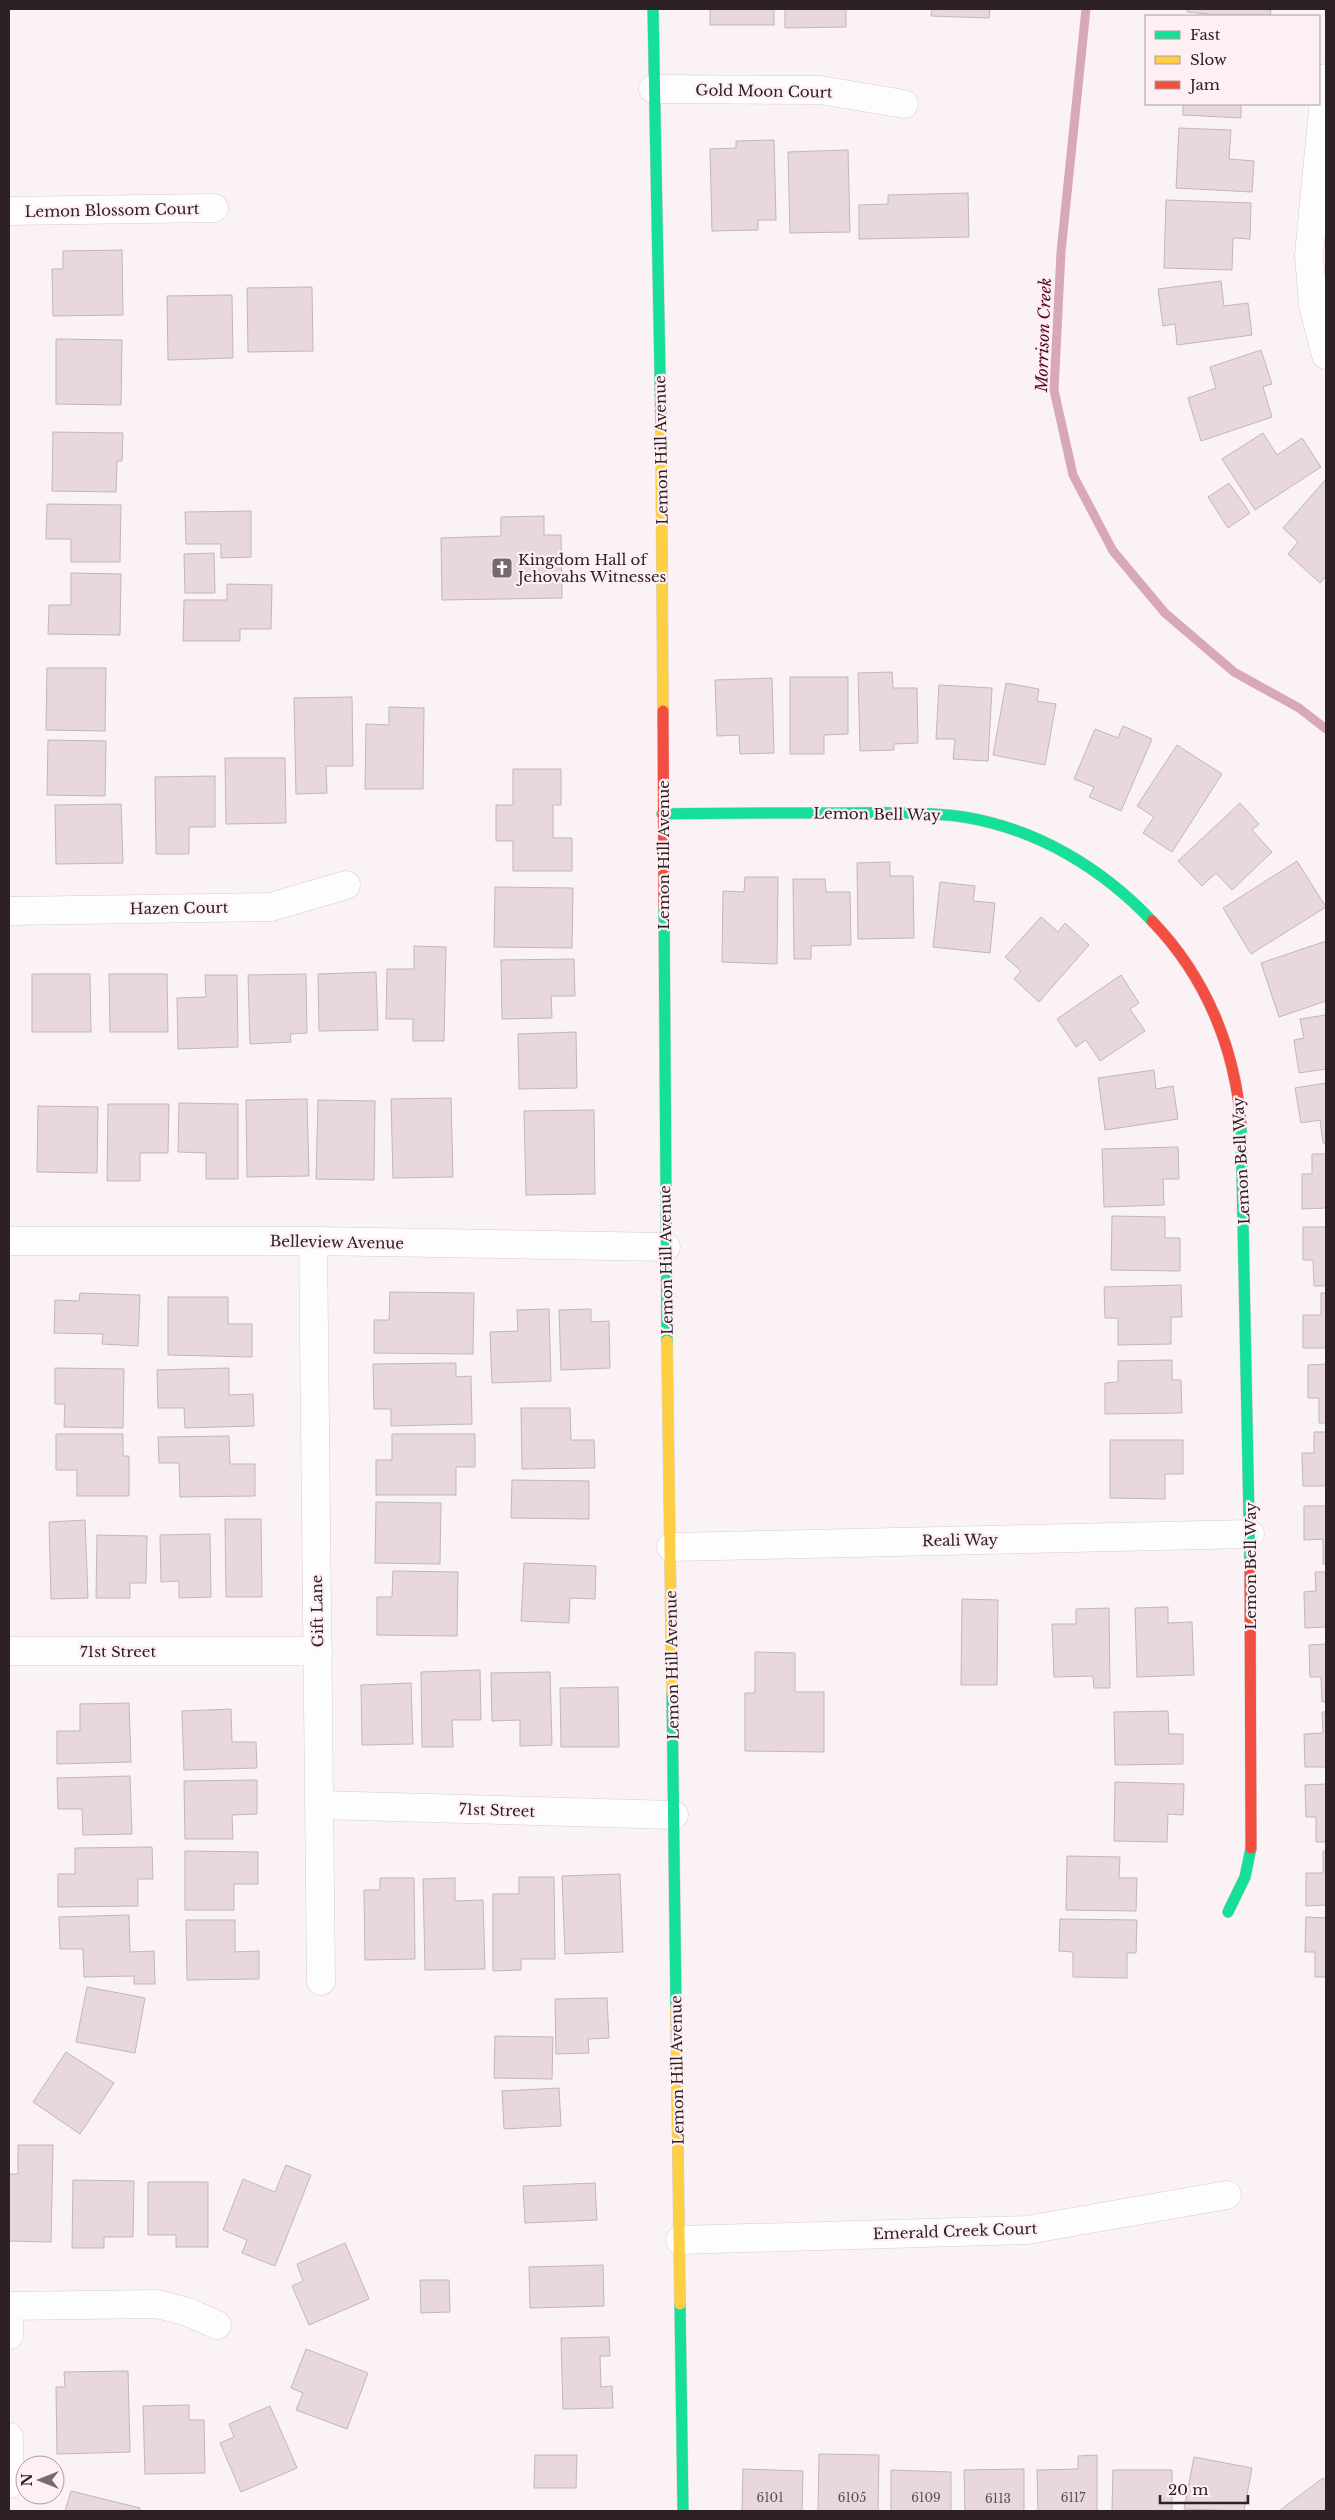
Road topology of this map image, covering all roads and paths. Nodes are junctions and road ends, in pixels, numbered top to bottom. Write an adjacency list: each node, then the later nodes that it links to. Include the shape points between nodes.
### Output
1 (653, 9): 3 (street, Lemon Hill Avenue)
2 (1326, 78): 7 (street, via 1309,255 1313,305)
3 (653, 89): 4 (street, Gold Moon Court, via 820,90); 8 (street, Lemon Hill Avenue, via 662,468)
4 (904, 104)
5 (214, 208): 6 (street, Lemon Blossom Court)
6 (9, 211)
7 (1326, 355)
8 (662, 814): 13 (street, Lemon Hill Avenue); 14 (street, Lemon Bell Way, via 933,813 980,820 1030,836 1083,862 1121,889 1155,922 1188,963 1211,1004 1228,1048 1240,1099)
9 (346, 886): 10 (street, Hazen Court, via 271,906)
10 (9, 911)
11 (9, 1241): 12 (street, Belleview Avenue)
12 (313, 1241): 13 (street, Belleview Avenue); 17 (street, Gift Lane)
13 (666, 1247): 15 (street, Lemon Hill Avenue)
14 (1250, 1534): 15 (street, Reali Way); 20 (street, Lemon Bell Way, via 1252,1846 1245,1877)
15 (671, 1547): 19 (street, Lemon Hill Avenue)
16 (9, 1651): 17 (street, 71st Street)
17 (318, 1651): 18 (street, Gift Lane)
18 (320, 1805): 19 (street, 71st Street); 21 (street, Gift Lane)
19 (674, 1815): 23 (street, Lemon Hill Avenue)
20 (1228, 1912)
21 (321, 1981)
22 (1227, 2195): 23 (street, Emerald Creek Court, via 1027,2230)
23 (680, 2240): 28 (street, Lemon Hill Avenue)
24 (217, 2325): 25 (street, via 188,2312 157,2304 10,2306)
25 (9, 2335)
26 (9, 2437): 27 (street)
27 (9, 2484)
28 (683, 2511)

